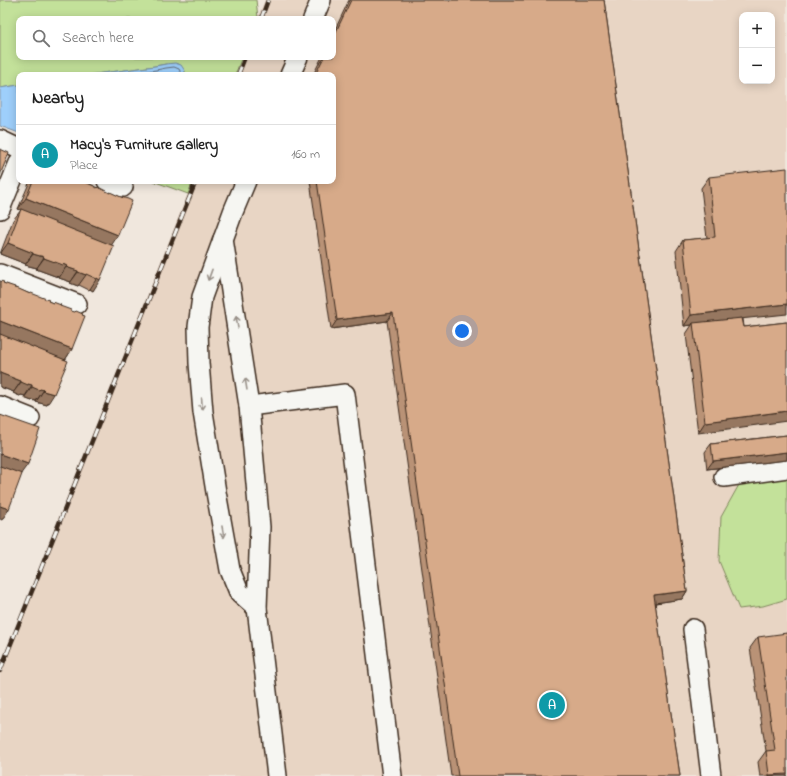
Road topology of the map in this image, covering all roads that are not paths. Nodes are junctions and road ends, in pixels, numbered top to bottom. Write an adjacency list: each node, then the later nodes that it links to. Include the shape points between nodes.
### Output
1 (321, 0): 2 (lane)
2 (314, 16)
3 (297, 60): 4 (lane)
4 (291, 72)
5 (0, 140): 6 (lane)
6 (16, 147)
7 (16, 170): 9 (lane)
8 (245, 184): 10 (lane)
9 (0, 209)
10 (224, 239): 14 (lane, one-way to 10); 18 (lane, one-way to 18, via 202,297 198,327 203,412 230,570 239,592)
11 (0, 274): 12 (lane)
12 (77, 304)
13 (0, 406): 15 (lane)
14 (249, 406): 18 (lane, via 260,527); 21 (lane, via 345,394)
15 (30, 418)
16 (787, 468): 17 (lane)
17 (724, 477)
18 (257, 608): 20 (lane)
19 (693, 629): 22 (lane)
20 (277, 776)
21 (392, 776)
22 (711, 776)

